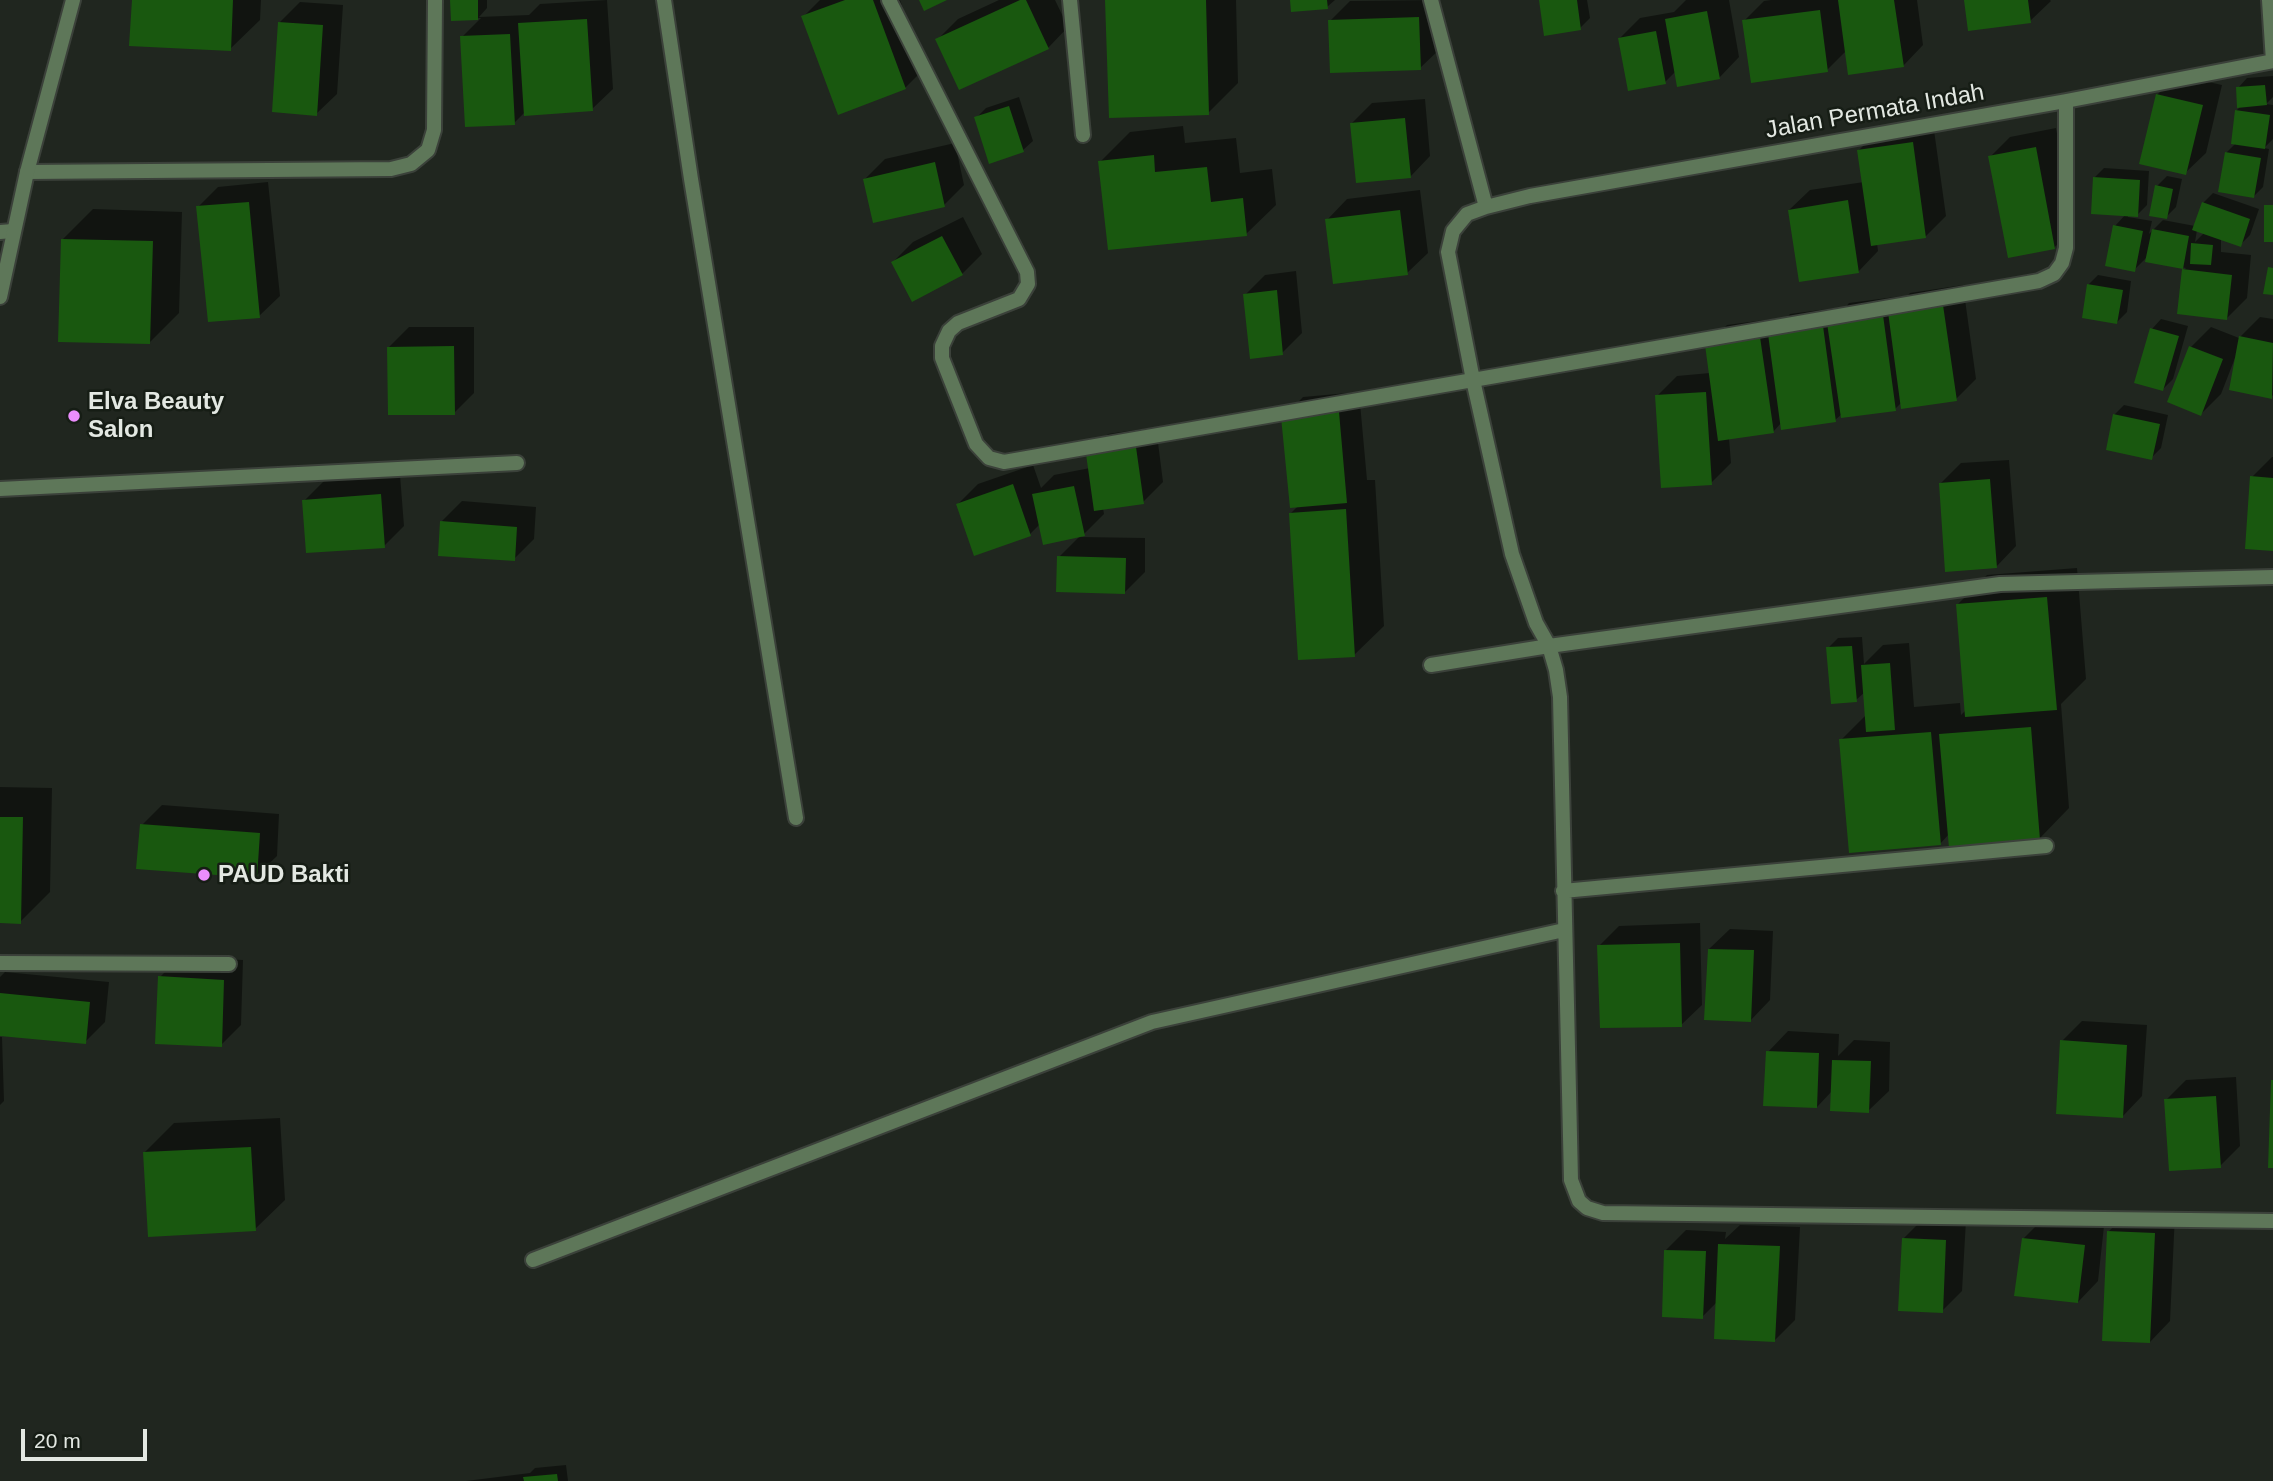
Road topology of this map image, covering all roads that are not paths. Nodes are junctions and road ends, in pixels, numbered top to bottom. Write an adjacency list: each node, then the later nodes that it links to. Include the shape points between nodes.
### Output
1 (73, 0): 11 (street)
2 (435, 0): 11 (street, via 434,130 428,150 411,164 391,169)
3 (664, 0): 21 (street)
4 (889, 0): 15 (street, via 1027,272 1028,284 1019,299 958,323 942,346 975,444 989,458 1009,461)
5 (1070, 0): 10 (street)
6 (1431, 0): 12 (street)
7 (2269, 0): 8 (street)
8 (2273, 61): 9 (street, Jalan Permata Indah)
9 (2066, 101): 12 (street, Jalan Permata Indah); 15 (street, via 2066,248 2054,274 2039,281)
10 (1083, 135)
11 (27, 172): 13 (street, via 22,204)
12 (1486, 207): 15 (street, Jalan Permata Indah, via 1462,219 1449,245)
13 (7, 232): 14 (street)
14 (0, 297)
15 (1473, 380): 19 (street, Jalan Permata Indah, via 1512,554)
16 (517, 463): 17 (street)
17 (0, 489)
18 (2273, 577): 19 (street, via 2000,584)
19 (1549, 646): 20 (street); 23 (street, Jalan Permata Indah, via 1560,696)
20 (1432, 664)
21 (796, 818)
22 (2046, 846): 23 (street)
23 (1563, 891): 24 (street, Jalan Permata Indah)
24 (1564, 930): 27 (street, Jalan Permata Indah, via 1571,1180 1575,1196 1592,1210); 28 (street, via 1152,1022)
25 (0, 962): 26 (street)
26 (229, 964)
27 (2273, 1221)
28 (533, 1261)

